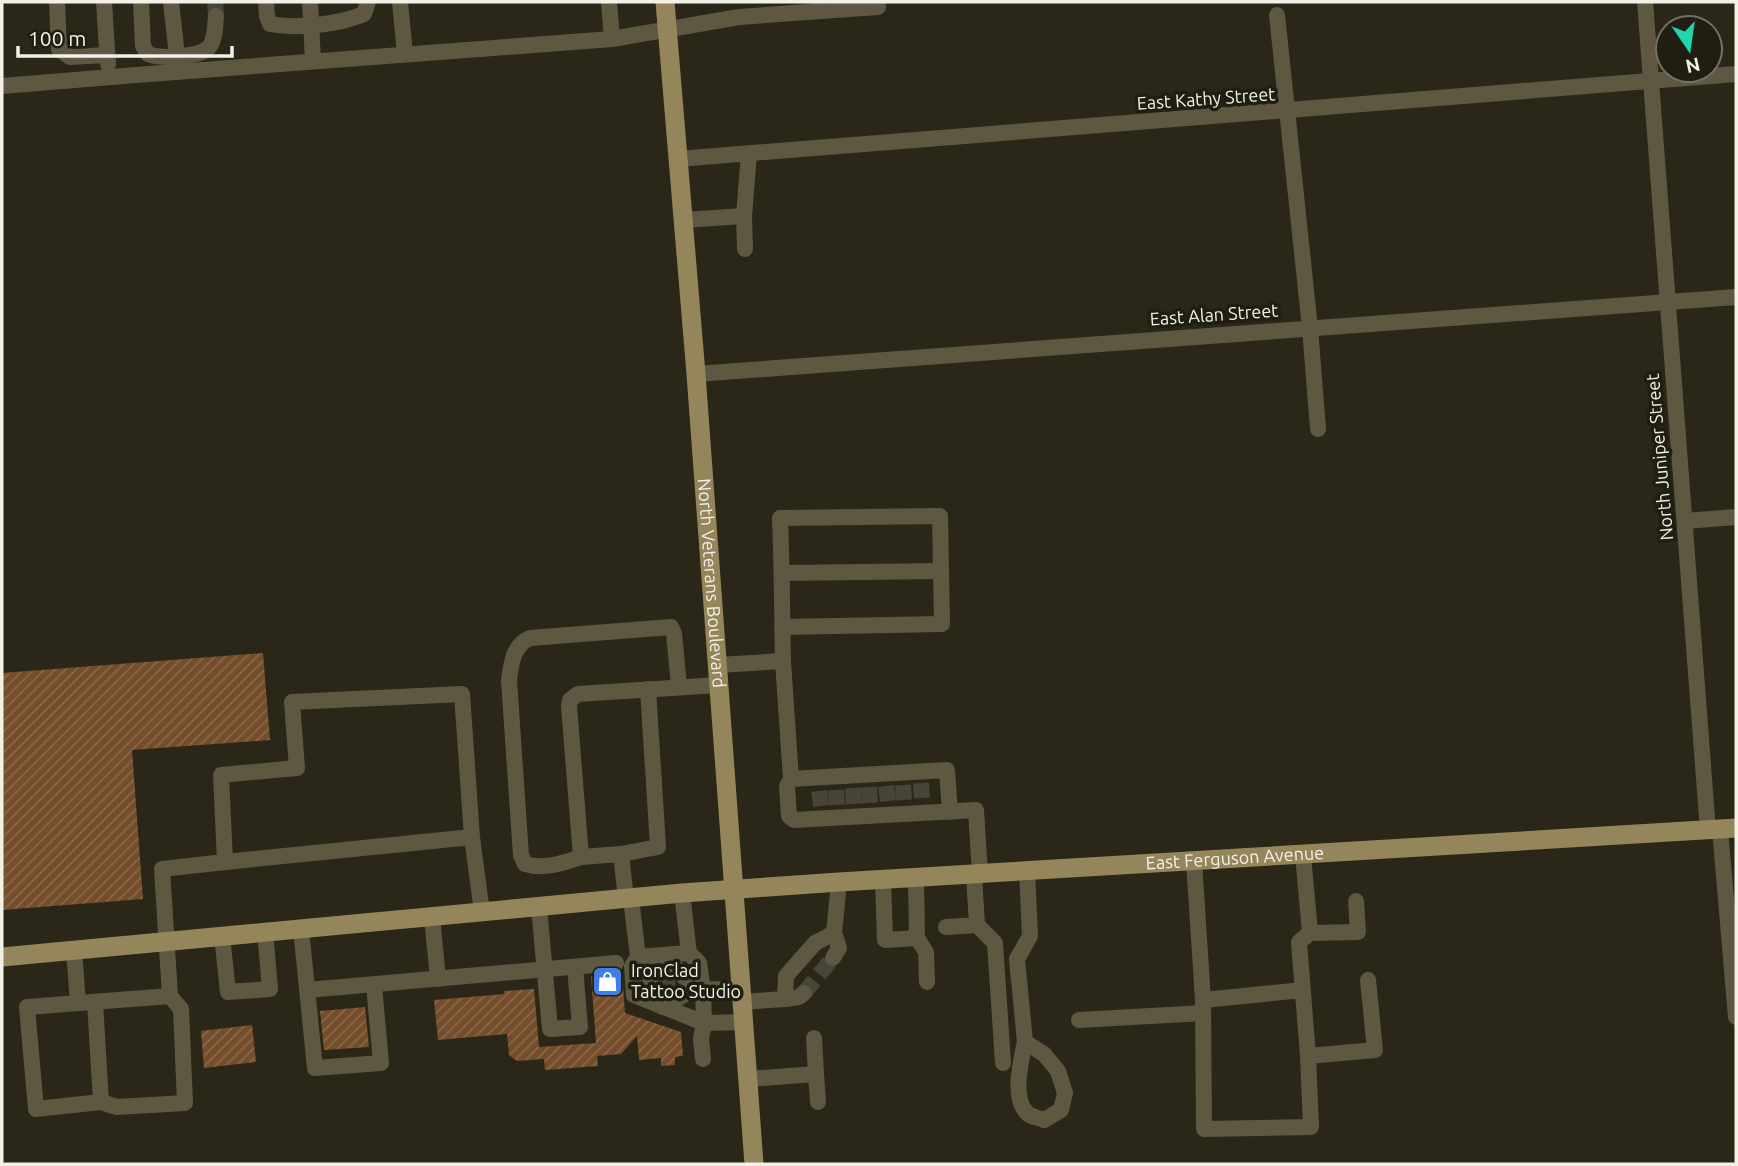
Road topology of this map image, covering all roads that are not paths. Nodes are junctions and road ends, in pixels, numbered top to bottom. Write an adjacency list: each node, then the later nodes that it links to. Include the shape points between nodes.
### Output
1 (57, 2): 20 (street, via 64,54)
2 (104, 2): 20 (street)
3 (141, 2): 21 (street, via 143,46 148,54)
4 (171, 2): 21 (street)
5 (266, 2): 16 (street, via 270,24)
6 (310, 2): 16 (street)
7 (368, 2): 16 (street, via 364,14 356,18)
8 (400, 2): 19 (street)
9 (609, 2): 18 (street)
10 (665, 2): 17 (main road, North Veterans Boulevard)
11 (877, 2): 13 (street, via 878,7)
12 (1645, 2): 25 (street, North Juniper Street)
13 (820, 6): 17 (street)
14 (1276, 15): 27 (street)
15 (216, 16): 21 (street, via 210,46 201,54)
16 (311, 26): 22 (street)
17 (667, 28): 18 (street); 29 (main road, North Veterans Boulevard)
18 (612, 38): 19 (street)
19 (405, 54): 22 (street)
20 (107, 55): 24 (street)
21 (177, 56)
22 (313, 61): 24 (street)
23 (1736, 74): 25 (street, East Kathy Street)
24 (109, 77): 26 (street)
25 (1651, 80): 27 (street, East Kathy Street); 34 (street, North Juniper Street)
26 (2, 86)
27 (1288, 111): 28 (street, East Kathy Street); 35 (street)
28 (749, 154): 29 (street, East Kathy Street); 30 (street)
29 (678, 159): 31 (main road, North Veterans Boulevard)
30 (744, 216): 31 (street); 32 (street)
31 (683, 220): 36 (main road, North Veterans Boulevard)
32 (745, 249)
33 (1736, 297): 34 (street, East Alan Street)
34 (1667, 302): 35 (street, East Alan Street); 39 (street, North Juniper Street)
35 (1310, 328): 36 (street, East Alan Street); 37 (street)
36 (696, 374): 44 (main road, North Veterans Boulevard)
37 (1318, 429)
38 (1736, 517): 39 (street)
39 (1685, 521): 54 (street, North Juniper Street)
40 (942, 571): 41 (street); 41 (street, via 940,516 780,518); 42 (street, via 942,624)
41 (782, 573): 42 (street)
42 (782, 627): 43 (street)
43 (783, 661): 44 (street); 48 (street)
44 (717, 665): 45 (main road, North Veterans Boulevard)
45 (719, 685): 46 (street); 66 (main road, North Veterans Boulevard)
46 (679, 687): 47 (street); 58 (street, via 671,627 530,638 517,649 509,681 521,855 531,866 563,864)
47 (648, 689): 56 (street, via 658,847); 58 (street, via 578,694 570,700)
48 (791, 779): 52 (street); 52 (street, via 787,786 789,816 794,820)
49 (921, 791): 50 (street); 50 (street); 53 (street); 53 (street, via 947,770)
50 (895, 793): 51 (street); 51 (street)
51 (862, 796): 52 (street); 52 (street)
52 (828, 798)
53 (950, 812): 62 (street, via 976,810)
54 (1721, 830): 57 (main road, East Ferguson Avenue); 106 (street, North Juniper Street)
55 (472, 837): 60 (street); 60 (street, via 463,694 292,702 296,768 221,775); 71 (street)
56 (621, 854): 58 (street); 68 (street)
57 (1303, 855): 59 (main road, East Ferguson Avenue); 78 (street)
58 (581, 857)
59 (1194, 861): 61 (main road, East Ferguson Avenue); 104 (street)
60 (225, 862): 81 (street, via 162,869)
61 (1027, 871): 62 (main road, East Ferguson Avenue); 110 (street, via 1030,936 1017,959)
62 (977, 874): 63 (main road, East Ferguson Avenue); 73 (street)
63 (916, 878): 64 (main road, East Ferguson Avenue); 80 (street)
64 (883, 880): 65 (main road, East Ferguson Avenue); 80 (street, via 885,940)
65 (839, 883): 66 (main road, East Ferguson Avenue); 77 (street)
66 (734, 890): 67 (main road, East Ferguson Avenue); 103 (main road, North Veterans Boulevard)
67 (682, 893): 68 (main road, East Ferguson Avenue); 83 (street)
68 (628, 898): 70 (main road, East Ferguson Avenue); 86 (street)
69 (1356, 901): 78 (street, via 1359,932)
70 (539, 907): 71 (main road, East Ferguson Avenue); 90 (street)
71 (482, 912): 72 (main road, East Ferguson Avenue)
72 (432, 917): 75 (main road, East Ferguson Avenue); 91 (street)
73 (977, 925): 74 (street); 113 (street, via 995,943)
74 (946, 927)
75 (301, 929): 76 (main road, East Ferguson Avenue); 95 (street)
76 (265, 932): 79 (main road, East Ferguson Avenue); 79 (street, via 270,989 229,992)
77 (834, 933): 87 (street, via 839,948); 100 (street, via 815,943 786,976)
78 (1310, 933): 97 (street, via 1299,942)
79 (222, 936): 81 (main road, East Ferguson Avenue)
80 (917, 938): 93 (street, via 926,953)
81 (167, 941): 82 (main road, East Ferguson Avenue); 99 (street)
82 (74, 950): 85 (main road, East Ferguson Avenue); 102 (street)
83 (689, 953): 84 (street); 96 (street, via 699,964)
84 (665, 955): 86 (street); 105 (street, via 659,978); 105 (street, via 685,987)
85 (2, 957)
86 (638, 957): 105 (street, via 632,965 634,995)
87 (833, 958)
88 (616, 963): 89 (street)
89 (575, 967): 90 (street); 90 (street, via 580,1027 550,1029)
90 (545, 970): 91 (street)
91 (438, 979): 94 (street)
92 (1368, 981): 111 (street, via 1375,1050)
93 (927, 982)
94 (374, 985): 95 (street); 95 (street, via 381,1063 342,1066 315,1068)
95 (307, 990)
96 (703, 990): 103 (street); 108 (street)
97 (1303, 990): 104 (street); 111 (street)
98 (804, 993): 100 (street)
99 (170, 996): 101 (street); 116 (street, via 181,1009 186,1102 117,1107)
100 (785, 999): 103 (street)
101 (95, 1002): 102 (street); 116 (street)
102 (78, 1003): 116 (street, via 27,1007 36,1109)
103 (742, 1004): 108 (street); 115 (main road, North Veterans Boulevard)
104 (1203, 1006): 107 (street); 111 (street, via 1204,1129 1311,1127)
105 (663, 1007): 108 (street)
106 (1736, 1017)
107 (1079, 1020)
108 (704, 1023): 112 (street)
109 (814, 1038): 114 (street)
110 (1025, 1042)
111 (1308, 1056)
112 (703, 1059)
113 (1003, 1063)
114 (816, 1074): 115 (street); 117 (street)
115 (748, 1079): 118 (main road, North Veterans Boulevard)
116 (101, 1102)
117 (818, 1102)
118 (754, 1164)

